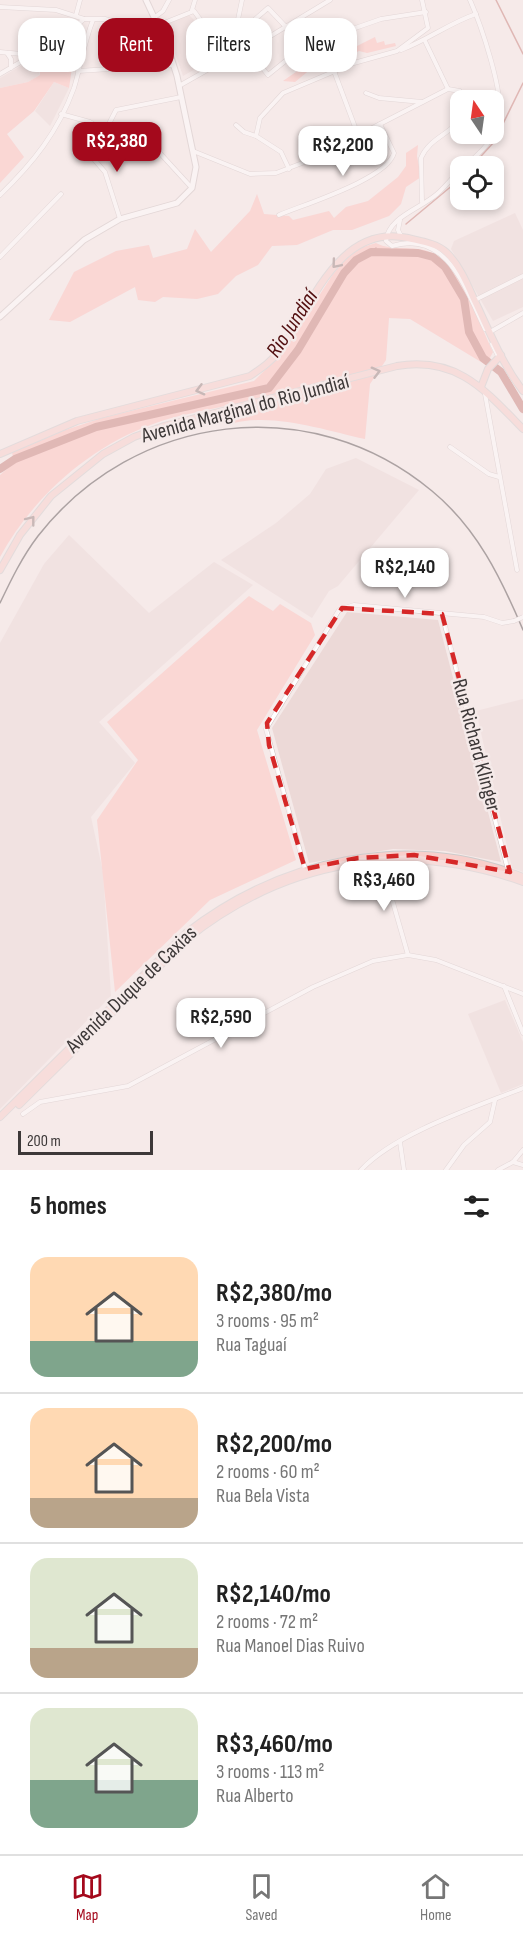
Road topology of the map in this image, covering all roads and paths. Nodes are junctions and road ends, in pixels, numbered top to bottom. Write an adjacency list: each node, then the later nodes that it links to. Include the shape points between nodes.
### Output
1 (80, 0): 13 (street)
2 (169, 0): 14 (street)
3 (195, 0): 10 (street)
4 (242, 0): 18 (street)
5 (330, 0): 20 (street)
6 (422, 0): 11 (street)
7 (470, 0): 12 (street)
8 (145, 1): 14 (main road)
9 (0, 7): 13 (street)
10 (192, 10): 16 (street); 17 (street)
11 (426, 12): 25 (street); 28 (street, via 428,28)
12 (476, 14): 26 (street, via 447,25); 57 (street, via 497,87 500,117 489,143)
13 (76, 15): 15 (street)
14 (155, 17)
15 (82, 18)
16 (174, 18)
17 (198, 18)
18 (238, 18)
19 (255, 18): 24 (street, via 268,8)
20 (298, 18)
21 (86, 19): 22 (street)
22 (93, 20): 23 (street); 27 (street)
23 (98, 20)
24 (284, 24)
25 (357, 27)
26 (425, 41): 28 (street); 44 (street)
27 (86, 44)
28 (397, 51): 34 (street)
29 (0, 52): 30 (street)
30 (6, 52): 31 (street); 36 (street)
31 (18, 53)
32 (284, 62): 39 (street)
33 (18, 64): 36 (street)
34 (357, 64)
35 (174, 65): 43 (main road)
36 (11, 68): 42 (street)
37 (78, 72): 49 (street)
38 (204, 72): 43 (street)
39 (272, 72)
40 (332, 72): 55 (street, via 283,93 260,118)
41 (334, 72): 54 (street)
42 (0, 74)
43 (179, 86): 47 (main road)
44 (448, 89): 45 (street); 48 (street)
45 (454, 90)
46 (366, 93): 48 (street)
47 (181, 98): 53 (street, via 116,110); 56 (main road)
48 (423, 102): 50 (street)
49 (61, 114): 53 (street, via 84,119); 62 (street, via 37,158)
50 (380, 124): 54 (street); 64 (street, via 394,153 387,166 346,188)
51 (236, 125): 55 (street)
52 (450, 130): 63 (street, via 432,141 421,158)
53 (103, 131): 60 (street, via 122,143 158,151); 66 (street, via 92,157 105,172)
54 (358, 135): 58 (street)
55 (256, 136): 58 (street, via 281,153)
56 (194, 151): 58 (street, via 250,174); 60 (main road, via 197,175)
57 (475, 156)
58 (289, 169)
59 (450, 180): 63 (street)
60 (192, 189): 66 (main road, via 177,203)
61 (61, 194): 69 (street)
62 (0, 195)
63 (422, 203): 65 (street)
64 (279, 215)
65 (401, 217): 67 (street); 68 (street)
66 (120, 219): 73 (main road, via 84,240)
67 (388, 233): 68 (main road, Avenida Marginal do Rio Jundiaí); 71 (street, via 388,244 392,246 410,242 442,253); 80 (main road, Avenida Marginal do Rio Jundiaí, one-way to 80, via 343,256 280,350 250,376 77,421)
68 (399, 233): 71 (main road, Avenida Marginal do Rio Jundiaí, via 446,252 462,273)
69 (0, 257)
70 (523, 276): 71 (street)
71 (473, 301): 74 (main road, Avenida Marginal do Rio Jundiaí)
72 (523, 313): 74 (street)
73 (0, 317)
74 (488, 333): 75 (main road, Avenida Marginal do Rio Jundiaí)
75 (498, 357): 76 (main road); 77 (main road, Avenida Marginal do Rio Jundiaí)
76 (483, 388): 78 (main road, Avenida Marginal do Rio Jundiaí); 81 (street); 82 (main road, Avenida Marginal do Rio Jundiaí, one-way to 76, via 20,535 51,496 103,454 154,429 409,364 450,369)
77 (523, 391)
78 (523, 429)
79 (450, 447): 81 (street)
80 (0, 454)
81 (499, 477): 83 (street)
82 (0, 570)
83 (517, 570)
84 (442, 614): 85 (street, bridge, via 506,623); 87 (street, via 354,605 342,608 267,723 269,745); 88 (street, Rua Richard Klinger)
85 (523, 617)
86 (381, 861): 88 (main road, Avenida Duque de Caxias, via 436,861); 91 (street); 98 (main road, Avenida Duque de Caxias, via 335,867 287,880 216,916 168,956 26,1098)
87 (305, 869): 88 (main road, Avenida Duque de Caxias, via 358,858 414,855 446,857); 98 (main road, Avenida Duque de Caxias, via 232,900 186,933)
88 (509, 874): 89 (main road, Avenida Duque de Caxias); 90 (main road, Avenida Duque de Caxias)
89 (523, 877)
90 (523, 882)
91 (408, 955): 92 (street, via 453,965); 97 (street, via 373,961 313,987 128,1086 40,1102)
92 (503, 986): 93 (street); 94 (street)
93 (523, 994)
94 (523, 1033)
95 (523, 1088): 96 (street)
96 (495, 1099): 99 (street); 105 (street, via 490,1122 464,1145)
97 (23, 1114)
98 (0, 1119)
99 (400, 1142): 103 (street); 104 (street)
100 (523, 1150): 101 (street)
101 (513, 1162): 102 (street); 106 (street)
102 (523, 1165)
103 (361, 1170)
104 (404, 1170)
105 (446, 1170)
106 (498, 1170)

